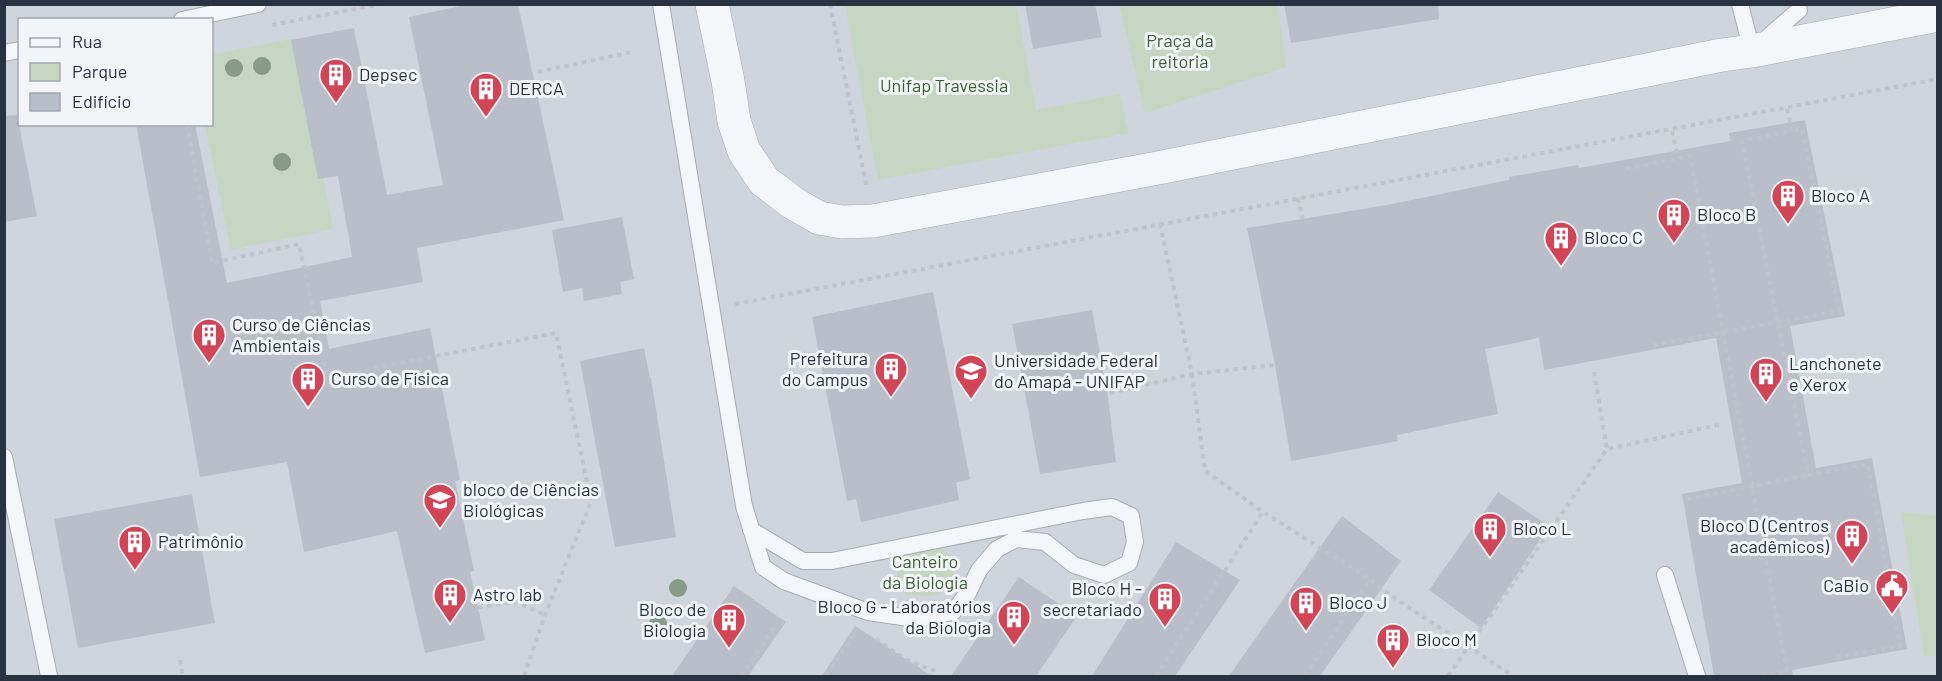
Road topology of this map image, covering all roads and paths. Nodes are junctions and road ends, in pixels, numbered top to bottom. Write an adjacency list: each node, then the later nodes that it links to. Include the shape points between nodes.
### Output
1 (258, 4): 9 (lane)
2 (381, 4): 10 (path)
3 (661, 4): 38 (lane)
4 (712, 4): 23 (street, via 734,121 744,151 764,181 819,218)
5 (830, 4): 23 (path)
6 (1740, 4): 11 (lane)
7 (1799, 10): 11 (lane)
8 (1938, 15): 11 (street)
9 (192, 18)
10 (268, 26)
11 (1752, 51): 23 (street)
12 (631, 52): 13 (path)
13 (538, 72)
14 (1938, 80): 15 (path)
15 (1787, 109): 17 (path); 18 (path)
16 (187, 126): 42 (path, via 212,263 299,244 327,377 556,333 591,502)
17 (1672, 131): 19 (path); 21 (path)
18 (1792, 131): 24 (path, via 1742,141); 24 (path, via 1802,129 1839,311)
19 (1678, 159): 20 (path); 25 (path, via 1690,156)
20 (1626, 169)
21 (1298, 198): 22 (path); 29 (path, via 1160,224)
22 (1303, 220)
23 (873, 221)
24 (1777, 322): 25 (path); 34 (path)
25 (1723, 331): 26 (path); 35 (path)
26 (1653, 345)
27 (1275, 365): 29 (path)
28 (1594, 372): 32 (path)
29 (1192, 374): 30 (path); 37 (path, via 1205,471)
30 (1110, 393)
31 (1719, 425): 32 (path)
32 (1607, 449): 46 (path)
33 (5, 466): 49 (lane)
34 (1808, 475): 35 (path); 47 (path, via 1868,464 1900,646)
35 (1752, 486): 36 (path); 60 (path, via 1787,672)
36 (1687, 499)
37 (1263, 512): 40 (path); 55 (path)
38 (751, 530): 38 (lane, via 763,567 784,581 868,612 916,619 952,612 997,549 1016,539 1045,542 1074,565 1104,575 1129,563 1135,542 1131,516 1112,507 832,561 803,561)
39 (1665, 575): 59 (lane)
40 (1370, 579): 46 (path); 56 (path)
41 (478, 607): 42 (path, via 516,602)
42 (545, 615): 51 (path)
43 (777, 623): 52 (path)
44 (857, 627): 53 (path)
45 (867, 634): 54 (path, via 907,660 935,671)
46 (1468, 646): 57 (path); 58 (path)
47 (1832, 658)
48 (180, 660): 50 (path)
49 (49, 676)
50 (183, 676)
51 (525, 676)
52 (741, 676)
53 (826, 676)
54 (932, 676)
55 (1156, 676)
56 (1305, 676)
57 (1448, 676)
58 (1513, 676)
59 (1696, 676)
60 (1761, 676)

